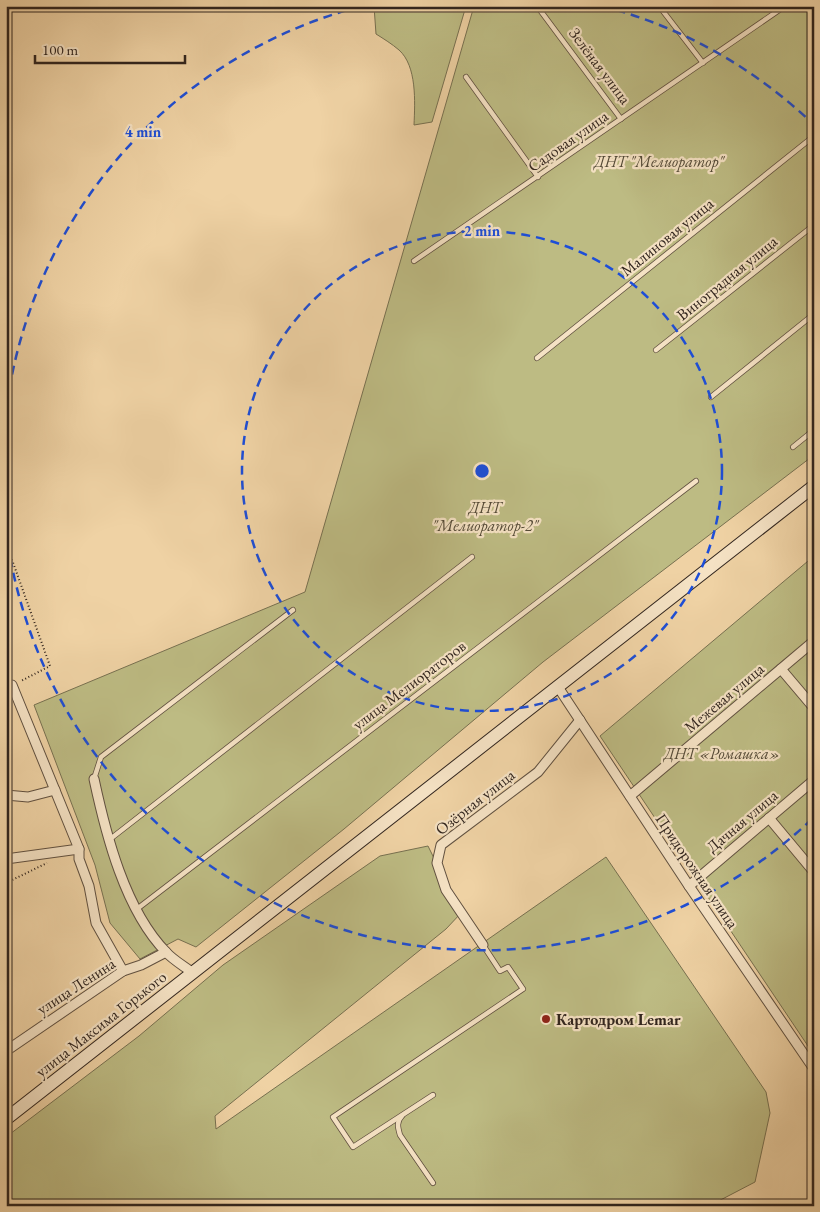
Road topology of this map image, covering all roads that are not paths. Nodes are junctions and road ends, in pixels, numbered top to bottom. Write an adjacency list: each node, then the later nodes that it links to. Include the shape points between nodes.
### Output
1 (537, 6): 6 (lane, Зелёная улица)
2 (659, 6): 4 (lane)
3 (785, 6): 4 (lane, Садовая улица)
4 (703, 63): 6 (lane, Садовая улица)
5 (466, 77): 8 (lane)
6 (621, 119): 8 (lane, Садовая улица)
7 (814, 136): 13 (lane, Малиновая улица)
8 (538, 177): 10 (lane, Садовая улица)
9 (814, 225): 12 (lane, Виноградная улица)
10 (414, 262)
11 (814, 314): 14 (lane)
12 (656, 350)
13 (537, 358)
14 (711, 397)
15 (814, 430): 16 (lane)
16 (793, 447)
17 (696, 481): 38 (lane, улица Мелиораторов)
18 (814, 486): 24 (main road, улица Максима Горького)
19 (472, 556): 33 (lane)
20 (293, 610): 27 (lane, via 101,757)
21 (814, 642): 22 (street, Межевая улица)
22 (782, 669): 25 (street); 31 (street, Межевая улица)
23 (12, 685): 29 (street)
24 (558, 688): 26 (street, Придорожная улица); 42 (main road, улица Максима Горького)
25 (814, 708)
26 (580, 720): 31 (street, Придорожная улица); 39 (street, Озёрная улица, via 538,772 441,845 437,863 446,890)
27 (94, 779): 33 (street)
28 (814, 780): 32 (street, Дачная улица)
29 (55, 790): 30 (street, via 28,796); 34 (street)
30 (6, 796)
31 (630, 796): 37 (street, Придорожная улица)
32 (769, 818): 36 (street); 37 (street, Дачная улица)
33 (109, 840): 38 (street)
34 (79, 849): 35 (street); 41 (street, via 96,923)
35 (6, 859)
36 (814, 872)
37 (689, 886): 44 (street, Придорожная улица)
38 (137, 909): 40 (street, via 143,923)
39 (482, 945): 46 (lane, via 500,971 508,967 522,989 333,1117 353,1147)
40 (166, 952): 41 (street, улица Ленина); 42 (street)
41 (123, 971): 43 (street, улица Ленина)
42 (193, 973): 47 (main road, улица Максима Горького)
43 (6, 1051)
44 (814, 1069)
45 (434, 1095): 46 (lane)
46 (405, 1113): 48 (lane, via 399,1120 400,1135)
47 (6, 1119)
48 (433, 1183)

